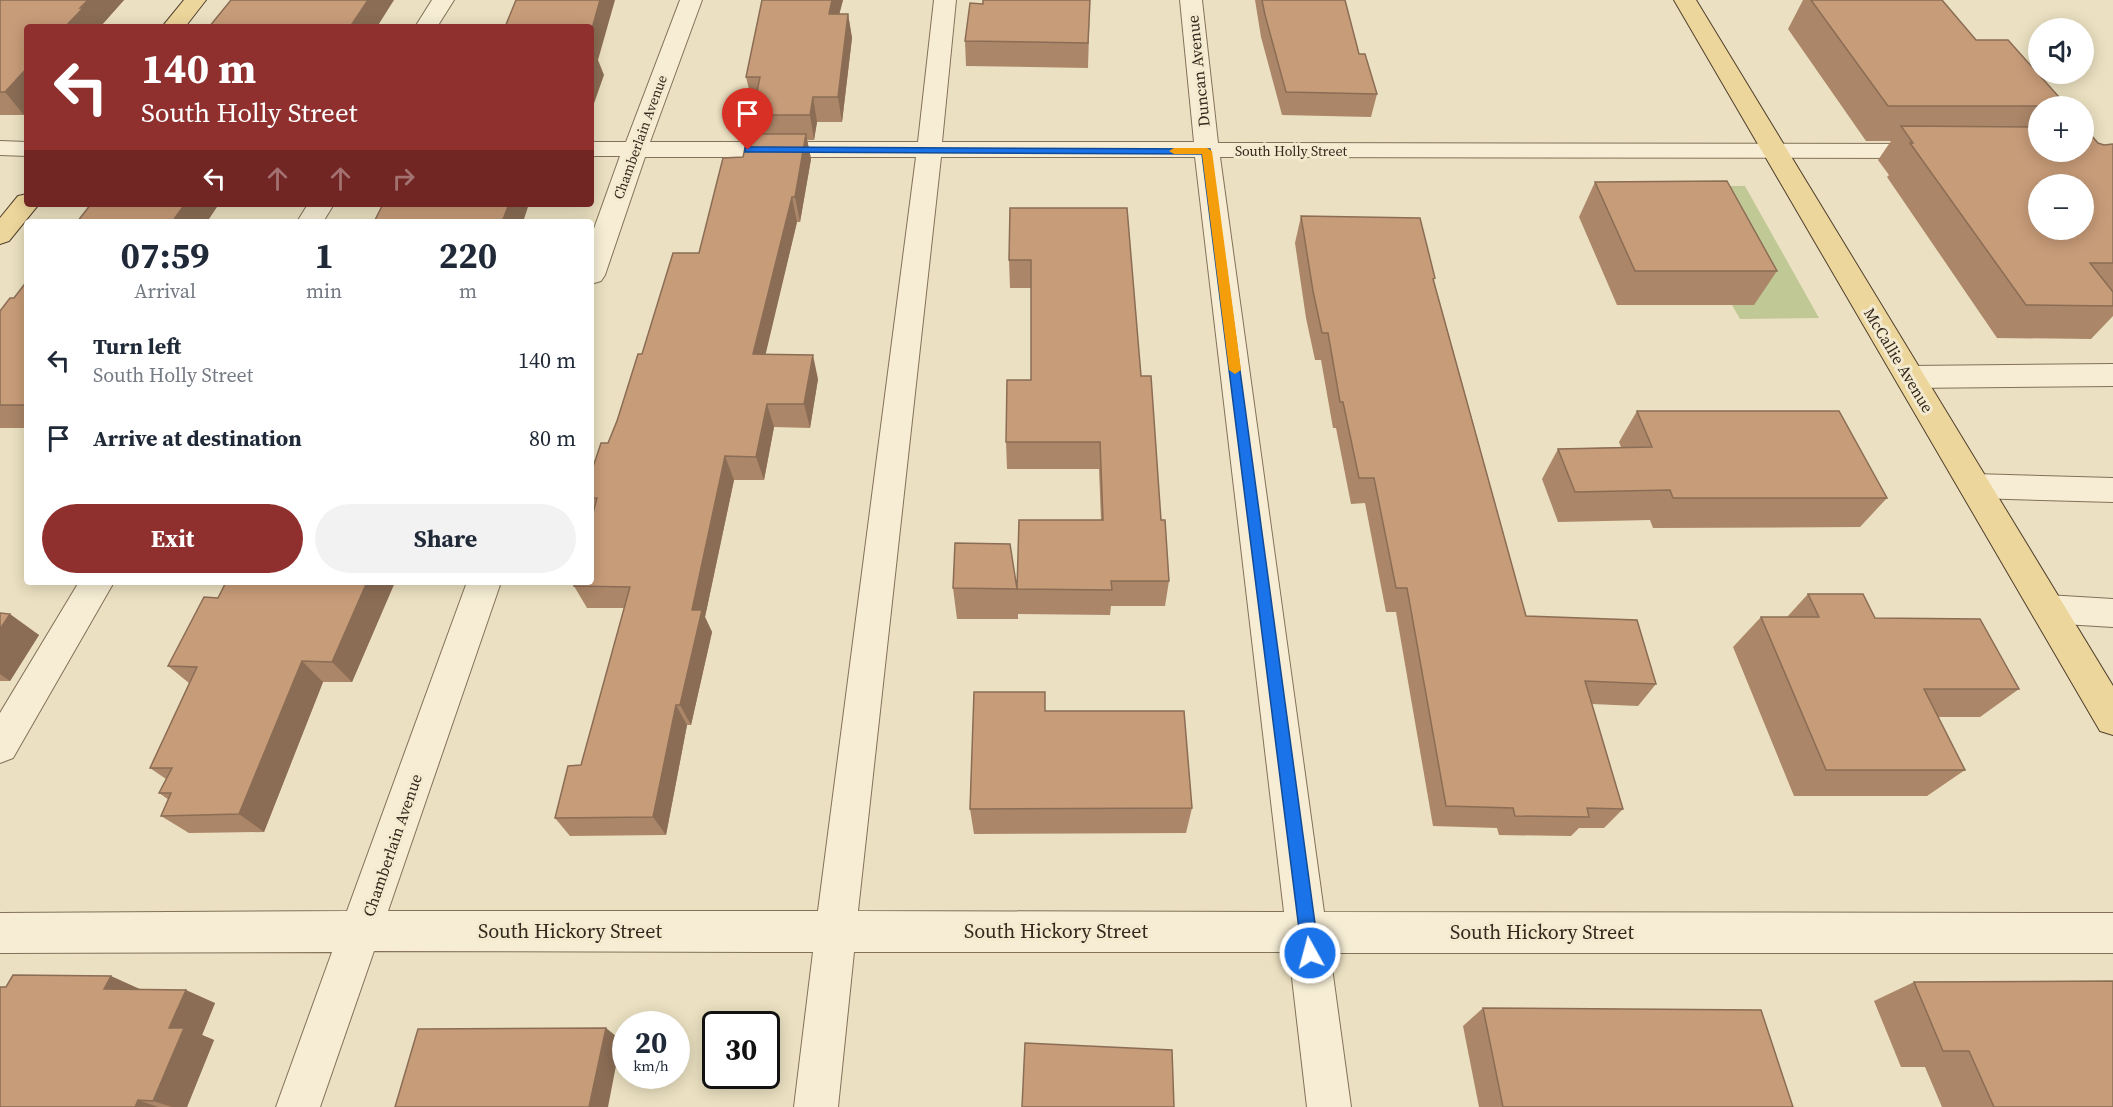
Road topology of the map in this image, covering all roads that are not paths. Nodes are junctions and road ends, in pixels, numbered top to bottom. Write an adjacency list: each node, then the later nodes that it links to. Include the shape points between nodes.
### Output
1 (195, 0): 7 (main road)
2 (443, 0): 8 (street)
3 (691, 0): 12 (street, Chamberlain Avenue)
4 (945, 0): 13 (street)
5 (1191, 0): 14 (street, Duncan Avenue)
6 (1685, 0): 16 (main road, McCallie Avenue)
7 (175, 24)
8 (428, 24)
9 (0, 148): 10 (street)
10 (24, 149)
11 (594, 149): 12 (street, South Holly Street)
12 (635, 150): 13 (street, South Holly Street); 19 (street, Chamberlain Avenue)
13 (930, 150): 14 (street, South Holly Street); 31 (street)
14 (1207, 151): 16 (street, South Holly Street); 32 (street, Duncan Avenue)
15 (1956, 151): 16 (street, South Holly Street)
16 (1775, 152): 21 (main road, McCallie Avenue)
17 (24, 206): 18 (main road)
18 (0, 235)
19 (594, 266)
20 (2113, 375): 21 (street)
21 (1909, 377): 22 (main road, McCallie Avenue)
22 (1974, 486): 23 (street); 26 (main road, McCallie Avenue)
23 (2113, 490)
24 (95, 585): 29 (street)
25 (483, 585): 30 (street, Chamberlain Avenue)
26 (2047, 609): 27 (street); 28 (main road, McCallie Avenue)
27 (2113, 613)
28 (2113, 719)
29 (0, 746)
30 (362, 931): 31 (street, South Hickory Street); 33 (street, South Hickory Street); 35 (street, Chamberlain Avenue)
31 (834, 931): 32 (street, South Hickory Street); 36 (street)
32 (1307, 932): 34 (street, South Hickory Street); 37 (street, Duncan Avenue)
33 (0, 933)
34 (2113, 933)
35 (298, 1107)
36 (816, 1107)
37 (1329, 1107)

